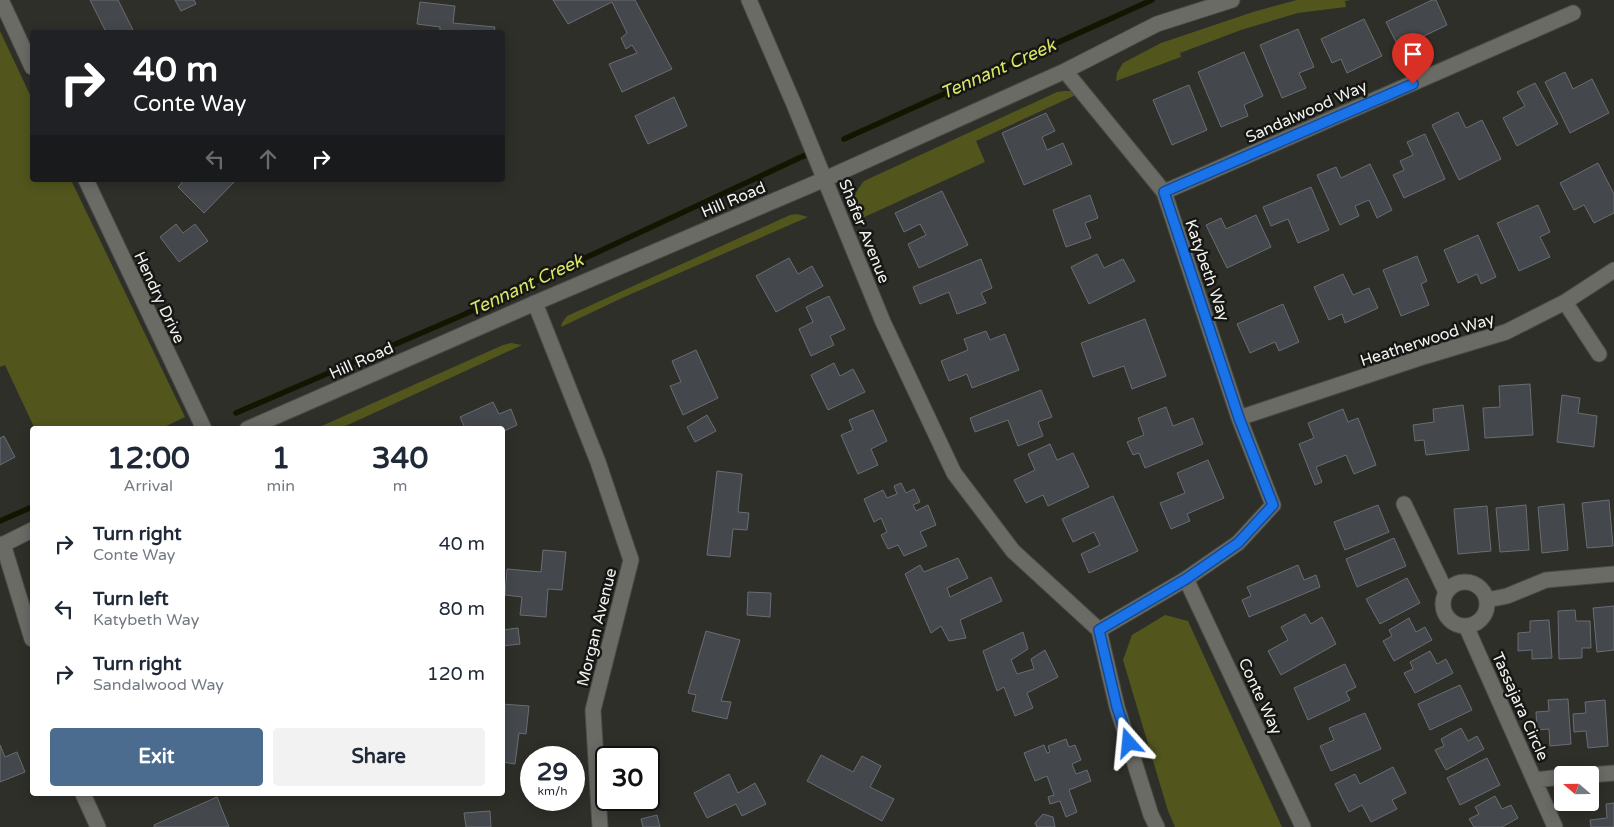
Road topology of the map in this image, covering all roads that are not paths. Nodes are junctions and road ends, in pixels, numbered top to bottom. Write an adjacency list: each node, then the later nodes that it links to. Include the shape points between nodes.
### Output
1 (1, 0): 5 (street)
2 (749, 0): 7 (street, Shafer Avenue)
3 (1232, 0): 6 (street, Hill Road, via 1157,24)
4 (1573, 14): 9 (street, Sandalwood Way)
5 (30, 63)
6 (1065, 71): 7 (street, Hill Road); 9 (street, Katybeth Way)
7 (825, 179): 12 (street, Hill Road); 25 (street, Shafer Avenue, via 883,322 954,473 1013,552)
8 (87, 182): 15 (street, Hendry Drive)
9 (1164, 192): 14 (street, Katybeth Way)
10 (1614, 270): 11 (street, Heatherwood Way)
11 (1565, 302): 13 (street); 14 (street, Heatherwood Way, via 1506,332)
12 (535, 303): 16 (street, Hill Road); 33 (street, Morgan Avenue, via 598,462 630,560 593,710)
13 (1599, 354)
14 (1239, 418): 21 (street, Katybeth Way, via 1273,505 1238,543)
15 (203, 426)
16 (254, 426)
17 (1404, 504): 22 (street)
18 (30, 531): 19 (street)
19 (2, 545): 26 (street)
20 (1614, 574): 23 (street, via 1546,580 1507,596)
21 (1186, 579): 25 (street); 35 (street, Conte Way)
22 (1446, 592): 23 (street, via 1458,582 1469,582 1483,591); 24 (street, via 1442,606 1444,614 1458,626)
23 (1487, 600): 24 (street, via 1484,615 1474,625)
24 (1466, 626): 30 (street, Tassajara Circle)
25 (1099, 630): 34 (street, via 1117,707)
26 (30, 633)
27 (1614, 773): 28 (street)
28 (1599, 774)
29 (1554, 779): 30 (street)
30 (1535, 780): 36 (street, Tassajara Circle)
31 (84, 796): 32 (street)
32 (98, 827)
33 (600, 827)
34 (1157, 827)
35 (1303, 827)
36 (1555, 827)

